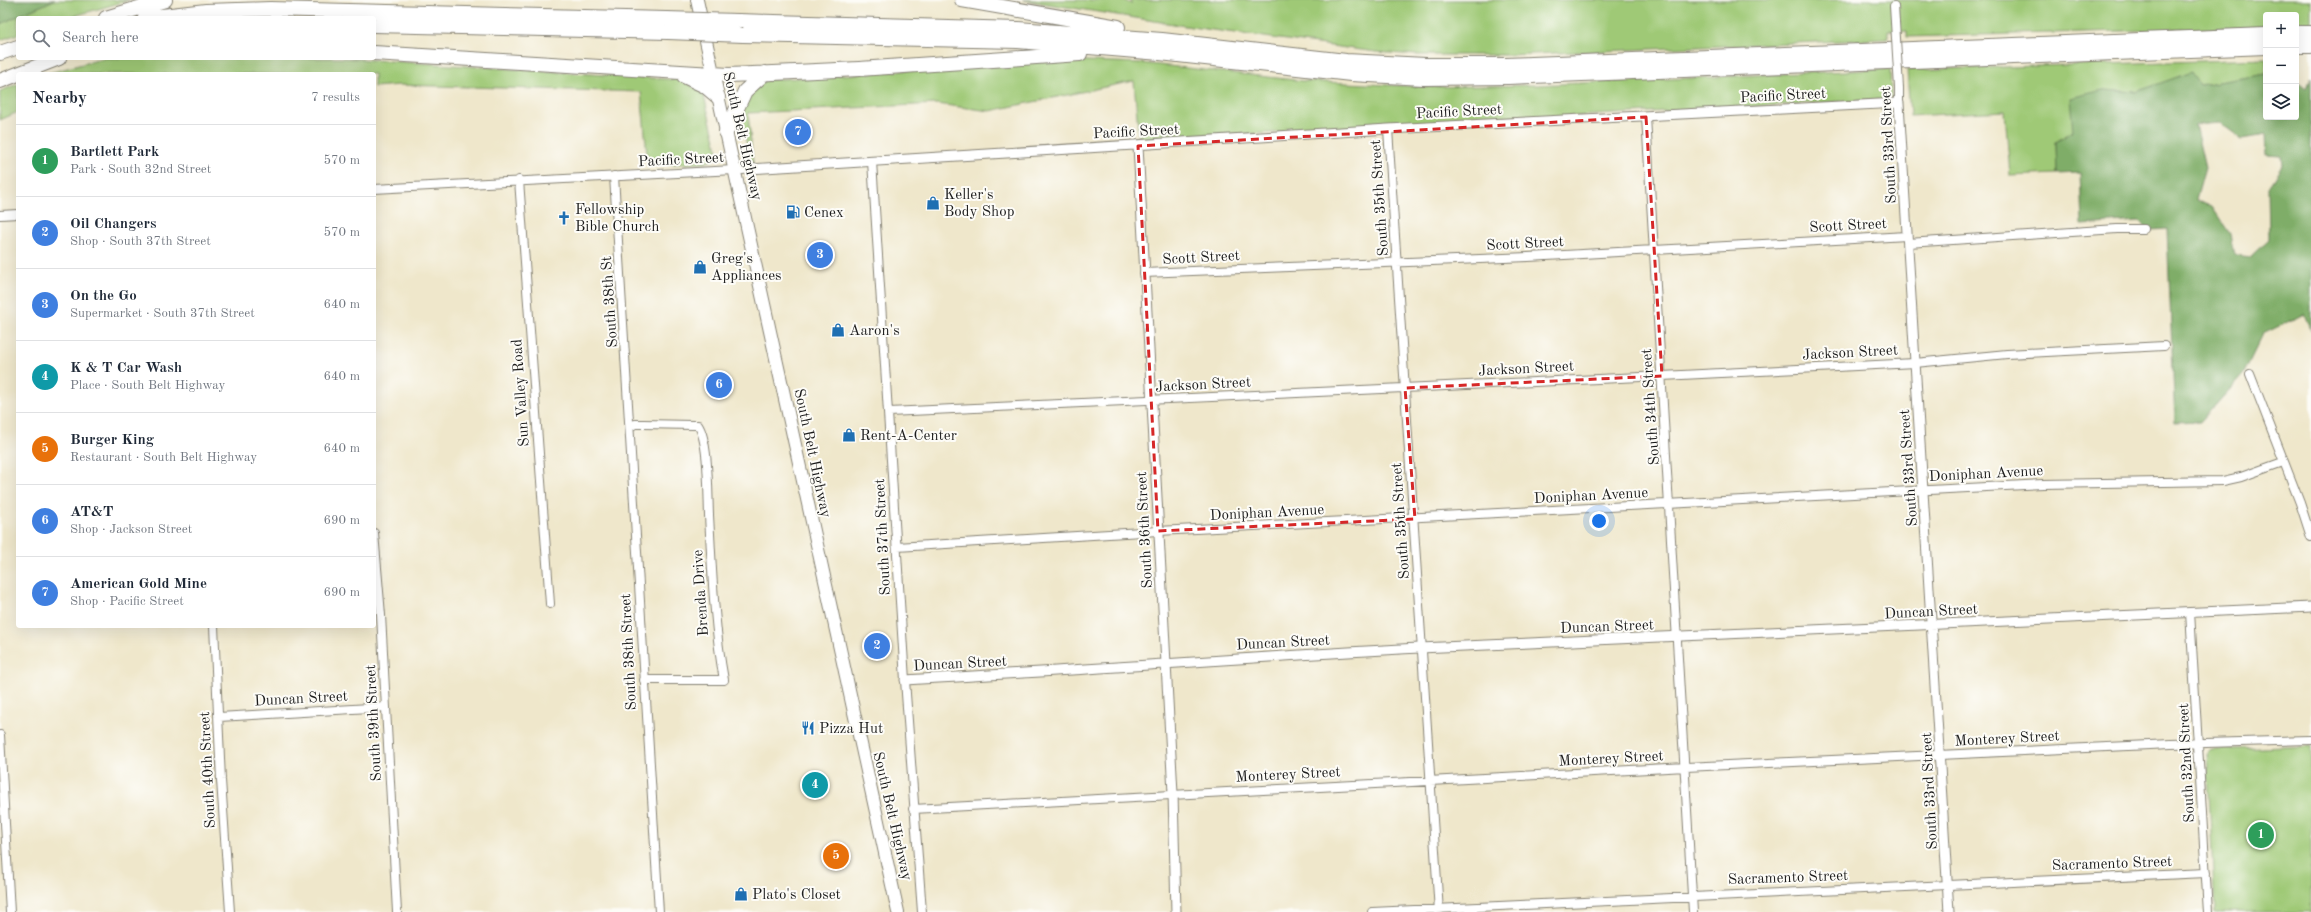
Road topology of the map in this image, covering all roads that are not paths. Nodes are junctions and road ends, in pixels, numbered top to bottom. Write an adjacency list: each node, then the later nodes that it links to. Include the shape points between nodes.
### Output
1 (165, 0): 5 (highway)
2 (697, 0): 24 (main road, South Belt Highway)
3 (962, 0): 13 (highway, via 1163,33)
4 (1894, 6): 29 (street, South 33rd Street, bridge)
5 (113, 16)
6 (162, 16): 8 (highway, via 206,11 270,9)
7 (376, 26): 8 (highway)
8 (667, 26): 9 (highway, bridge)
9 (740, 28): 13 (highway, via 1018,29); 18 (highway, via 1018,41)
10 (2311, 33): 11 (highway)
11 (2299, 34)
12 (2263, 35): 13 (highway, via 1454,66 1346,61)
13 (1206, 45)
14 (2299, 46): 15 (highway)
15 (2311, 46)
16 (2263, 47): 18 (highway, via 1453,78 1351,74)
17 (16, 48): 19 (highway)
18 (1160, 52): 25 (highway, via 1052,54)
19 (0, 53)
20 (376, 53): 23 (highway)
21 (54, 60): 22 (highway)
22 (23, 72)
23 (679, 73): 24 (highway); 28 (highway, via 705,86)
24 (713, 74): 25 (highway); 28 (main road, South Belt Highway)
25 (765, 74): 32 (highway, via 745,90)
26 (16, 75): 27 (highway)
27 (0, 81)
28 (718, 97): 32 (main road, South Belt Highway)
29 (1899, 103): 30 (street, Pacific Street); 42 (street, South 33rd Street)
30 (1646, 116): 31 (street, Pacific Street); 43 (street, South 34th Street)
31 (1388, 129): 33 (street, Pacific Street); 44 (street, South 35th Street)
32 (726, 132): 35 (main road, South Belt Highway)
33 (1138, 146): 34 (street, Pacific Street); 45 (street, South 36th Street)
34 (872, 160): 35 (street, Pacific Street); 52 (street, South 37th Street)
35 (734, 170): 36 (street, Pacific Street); 90 (main road, South Belt Highway)
36 (614, 176): 37 (street, Pacific Street); 53 (street, South 38th St)
37 (519, 180): 38 (street, Pacific Street); 62 (street, Sun Valley Road)
38 (376, 189)
39 (16, 214): 40 (street)
40 (0, 215)
41 (2144, 229): 42 (street, Scott Street)
42 (1907, 239): 43 (street, Scott Street); 47 (street, South 33rd Street)
43 (1652, 250): 44 (street, Scott Street); 49 (street, South 34th Street)
44 (1398, 262): 45 (street, Scott Street); 50 (street, South 35th Street)
45 (1144, 273): 51 (street, South 36th Street)
46 (2164, 346): 47 (street, Jackson Street, via 2007,354)
47 (1916, 363): 49 (street, Jackson Street); 55 (street, South 33rd Street)
48 (2250, 374): 54 (street)
49 (1662, 376): 50 (street, Jackson Street); 56 (street, South 34th Street)
50 (1406, 388): 51 (street, Jackson Street); 57 (street, South 35th Street)
51 (1152, 400): 52 (street, Jackson Street); 58 (street, South 36th Street)
52 (890, 412): 60 (street, South 37th Street)
53 (630, 427): 70 (street, South 38th Street); 70 (street, Brenda Drive, via 634,424 698,425 702,431 718,646 724,680)
54 (2283, 462): 55 (street, Doniphan Avenue, via 2241,478 2223,481); 59 (street)
55 (1924, 490): 56 (street, Doniphan Avenue); 65 (street, South 33rd Street)
56 (1670, 505): 57 (street, Doniphan Avenue); 67 (street, South 34th Street)
57 (1415, 519): 58 (street, Doniphan Avenue); 68 (street, South 35th Street)
58 (1158, 531): 60 (street, Doniphan Avenue); 69 (street, South 36th Street)
59 (2311, 537)
60 (897, 547): 71 (street, South 37th Street)
61 (376, 562): 72 (street, South 39th Street)
62 (550, 604)
63 (2311, 607): 64 (street, Duncan Street)
64 (2190, 612): 65 (street, Duncan Street); 76 (street, South 32nd Street)
65 (1932, 625): 67 (street, Duncan Street); 77 (street, South 33rd Street)
66 (214, 628): 73 (street, South 40th Street)
67 (1678, 637): 68 (street, Duncan Street); 78 (street, South 34th Street)
68 (1423, 648): 69 (street, Duncan Street); 79 (street, South 35th Street)
69 (1165, 664): 71 (street, Duncan Street); 80 (street, South 36th Street)
70 (644, 680): 89 (street, South 38th Street)
71 (905, 680): 81 (street, South 37th Street)
72 (386, 707): 73 (street, Duncan Street); 88 (street, South 39th Street)
73 (219, 717): 87 (street, South 40th Street)
74 (0, 735): 86 (street)
75 (2311, 740): 76 (street, Monterey Street)
76 (2199, 744): 77 (street, Monterey Street); 82 (street, South 32nd Street)
77 (1941, 755): 78 (street, Monterey Street); 83 (street, South 33rd Street)
78 (1686, 768): 79 (street, Monterey Street); 84 (street, South 34th Street)
79 (1430, 782): 80 (street, Monterey Street); 85 (street, South 35th Street)
80 (1173, 794): 81 (street, Monterey Street); 92 (street, South 36th Street)
81 (913, 809): 91 (street, South 37th Street)
82 (2206, 873): 83 (street, Sacramento Street); 96 (street, South 32nd Street)
83 (1948, 884): 84 (street, Sacramento Street); 95 (street, South 33rd Street)
84 (1692, 896): 85 (street, Sacramento Street); 94 (street, South 34th Street)
85 (1438, 910): 93 (street, Sacramento Street)
86 (10, 912)
87 (230, 912)
88 (397, 912)
89 (659, 912)
90 (898, 912)
91 (922, 912)
92 (1176, 912)
93 (1372, 912)
94 (1694, 912)
95 (1949, 912)
96 (2208, 912)

